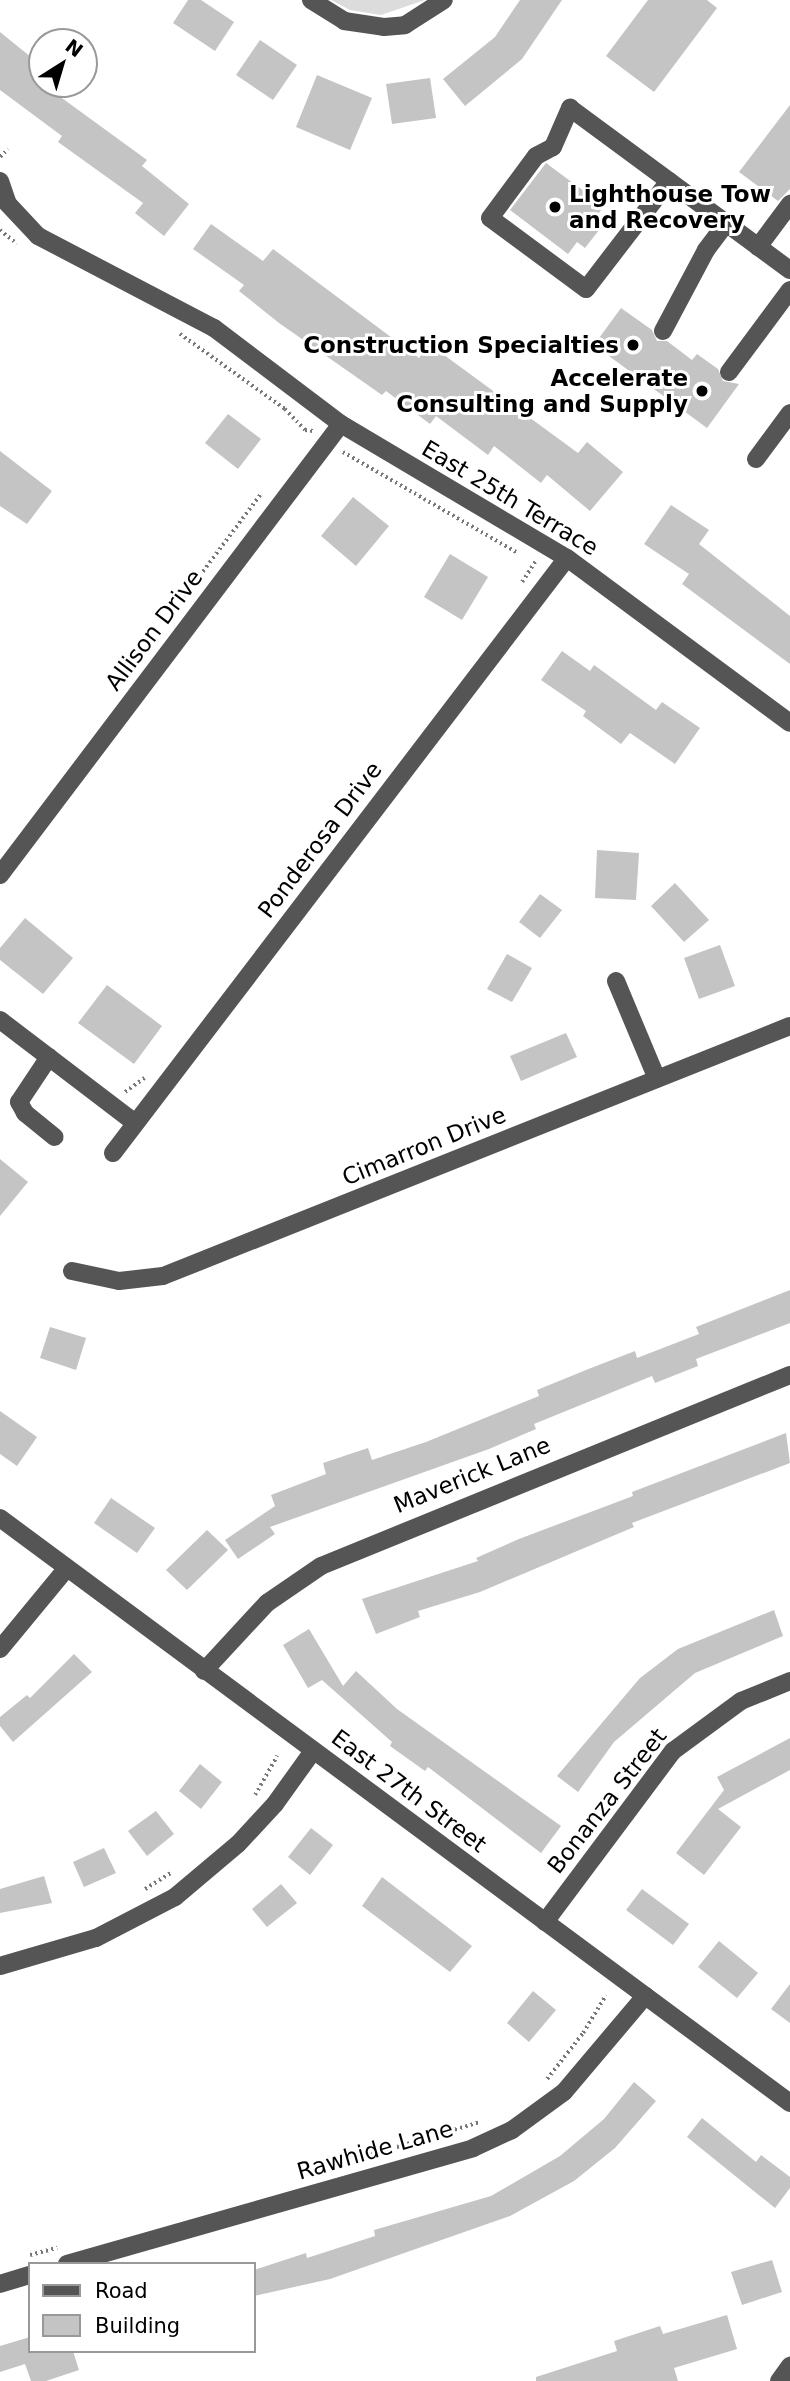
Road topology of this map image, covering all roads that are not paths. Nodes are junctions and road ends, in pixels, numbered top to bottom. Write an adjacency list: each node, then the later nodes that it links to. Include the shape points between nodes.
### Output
1 (311, 0): 2 (street, via 344,21 384,27 405,25)
2 (444, 0)
3 (0, 181): 13 (street, East 25th Terrace, via 8,204 38,236 214,328)
4 (669, 181): 4 (street, via 570,108 553,147 536,156 490,218 586,289); 6 (street)
5 (790, 204): 7 (street)
6 (726, 223): 7 (street); 10 (street, via 706,250)
7 (758, 247): 8 (street)
8 (790, 270)
9 (790, 290): 11 (street)
10 (663, 331)
11 (729, 372)
12 (790, 413): 14 (street)
13 (341, 424): 15 (street, East 25th Terrace); 17 (street, Allison Drive)
14 (756, 459)
15 (566, 558): 16 (street, East 25th Terrace); 23 (street, Ponderosa Drive)
16 (790, 723)
17 (2, 868)
18 (616, 981): 22 (street)
19 (0, 1020): 21 (street)
20 (790, 1026): 22 (street, Cimarron Drive)
21 (48, 1057): 23 (street); 24 (street, via 19,1102 25,1113)
22 (657, 1079): 26 (street, Cimarron Drive, via 163,1276 119,1281)
23 (135, 1123): 25 (street, Ponderosa Drive)
24 (55, 1137)
25 (113, 1153)
26 (72, 1271)
27 (790, 1375): 31 (street, Maverick Lane, via 321,1566 267,1603)
28 (0, 1518): 29 (street, East 27th Street)
29 (67, 1568): 30 (street); 31 (street, East 27th Street)
30 (0, 1649)
31 (204, 1671): 33 (street, East 27th Street)
32 (790, 1681): 34 (street, Bonanza Street, via 711,1719 673,1751)
33 (313, 1751): 34 (street, East 27th Street); 35 (street, via 275,1804 238,1844 175,1897 96,1938)
34 (545, 1922): 36 (street, East 27th Street)
35 (0, 1966)
36 (645, 1996): 37 (street, East 27th Street); 38 (street, Rawhide Lane, via 564,2092 512,2130 473,2148)
37 (790, 2103)
38 (74, 2262)
39 (28, 2276): 40 (street)
40 (0, 2284)
41 (790, 2366): 42 (street)
42 (779, 2381)

